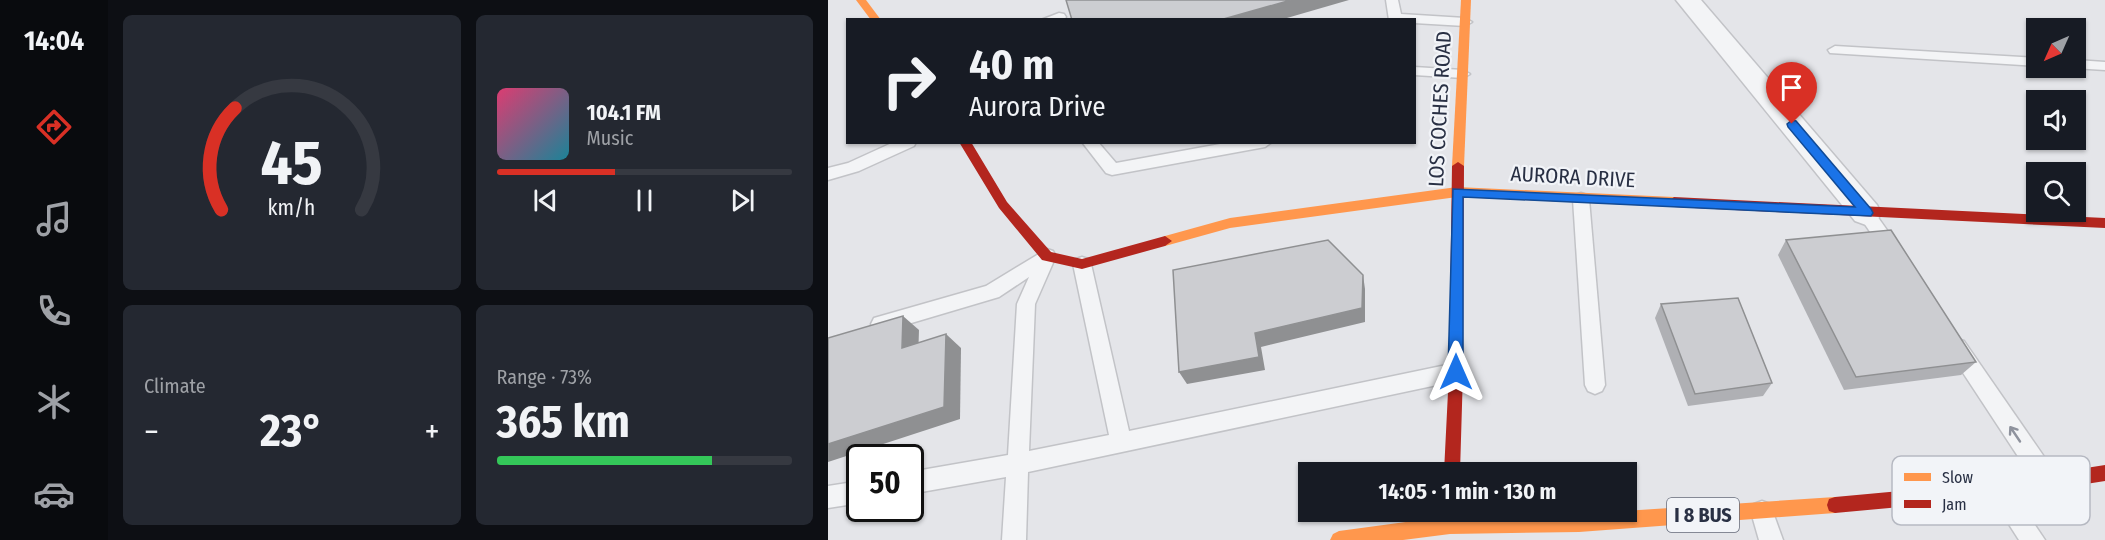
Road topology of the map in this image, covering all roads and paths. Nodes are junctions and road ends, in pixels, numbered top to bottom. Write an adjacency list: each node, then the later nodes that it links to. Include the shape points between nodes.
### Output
1 (861, 0): 5 (street)
2 (1392, 0): 6 (lane)
3 (1466, 0): 8 (street, LOS COCHES ROAD)
4 (1689, 0): 22 (street)
5 (874, 18)
6 (1392, 18)
7 (1416, 20): 8 (lane)
8 (1465, 22): 14 (street, LOS COCHES ROAD)
9 (1835, 50): 10 (lane)
10 (2026, 61)
11 (2086, 65): 12 (lane)
12 (2105, 66)
13 (1416, 71): 14 (lane)
14 (1463, 74): 20 (street, LOS COCHES ROAD)
15 (905, 144): 19 (lane)
16 (966, 144): 24 (street, via 1003,205)
17 (1091, 144): 18 (lane, via 1112,169)
18 (1254, 144)
19 (828, 174)
20 (1457, 192): 21 (street, AURORA DRIVE); 25 (street, AURORA DRIVE, via 1230,223); 29 (street, LOS COCHES ROAD)
21 (1581, 199): 22 (street, AURORA DRIVE); 30 (lane)
22 (1866, 213): 23 (street, AURORA DRIVE); 26 (lane)
23 (2105, 223)
24 (1047, 256): 25 (street, AURORA DRIVE); 28 (lane, via 992,292); 34 (lane, via 1026,304)
25 (1082, 264): 31 (lane)
26 (1905, 270)
27 (1944, 328): 32 (lane, one-way to 27)
28 (861, 330)
29 (1456, 372): 31 (lane); 33 (street, LOS COCHES ROAD)
30 (1594, 385)
31 (1121, 443): 34 (lane)
32 (2030, 456)
33 (1452, 462)
34 (1018, 464): 37 (lane); 48 (lane)
35 (2105, 473): 36 (street, I 8 BUS)
36 (2090, 475)
37 (924, 481)
38 (846, 494): 39 (lane)
39 (828, 497)
40 (1892, 500): 41 (street, I 8 BUS)
41 (1761, 512): 42 (street, I 8 BUS); 51 (lane)
42 (1637, 519)
43 (1431, 522): 49 (street, I 8 BUS)
44 (1450, 522): 50 (street)
45 (1553, 522): 46 (street, I 8 BUS)
46 (1596, 522)
47 (2022, 525): 52 (lane)
48 (1014, 540)
49 (1339, 540)
50 (1448, 540)
51 (1771, 540)
52 (2033, 540)

